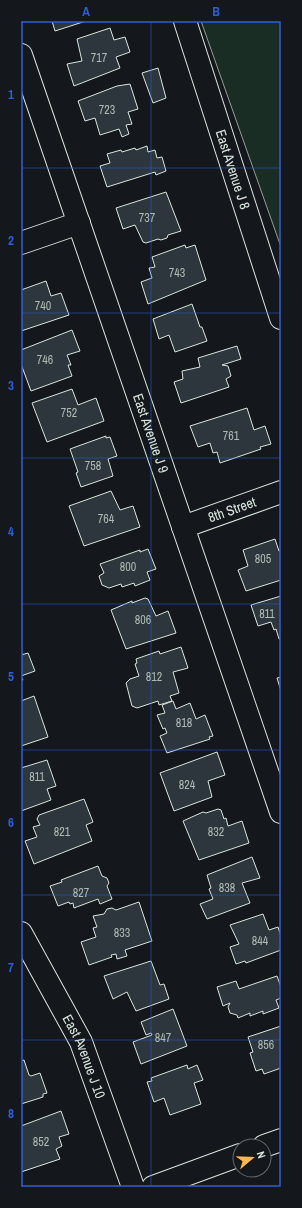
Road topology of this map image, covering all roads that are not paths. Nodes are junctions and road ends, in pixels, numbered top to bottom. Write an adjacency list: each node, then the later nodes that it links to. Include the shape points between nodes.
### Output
1 (185, 21): 5 (street, East Avenue J 8)
2 (21, 55): 3 (street, East Avenue J 9)
3 (79, 223): 4 (street); 7 (street, East Avenue J 9)
4 (21, 243)
5 (281, 318)
6 (281, 492): 7 (street, 8th Street)
7 (183, 527): 8 (street, East Avenue J 9)
8 (281, 812)
9 (21, 933): 11 (street, East Avenue J 10, via 81,1042)
10 (232, 1158): 12 (street)
11 (133, 1187)
12 (153, 1187)

